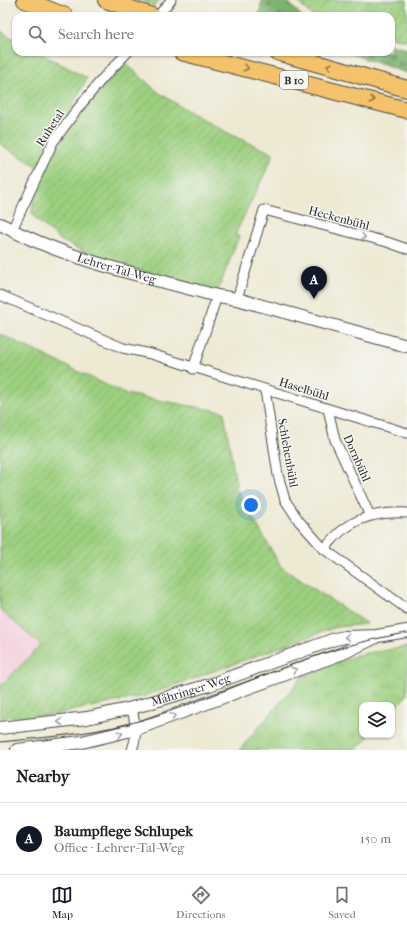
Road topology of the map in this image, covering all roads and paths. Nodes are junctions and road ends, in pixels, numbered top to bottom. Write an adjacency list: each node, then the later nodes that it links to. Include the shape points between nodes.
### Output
1 (25, 0): 4 (highway)
2 (106, 0): 5 (highway)
3 (171, 0): 6 (street)
4 (55, 12)
5 (139, 12)
6 (161, 12)
7 (124, 56): 13 (street, Ruhetal, via 102,79 53,142)
8 (197, 56): 11 (highway, B 10, one-way to 11)
9 (291, 56): 10 (highway, B 10, one-way to 9)
10 (407, 89)
11 (407, 110)
12 (0, 224): 13 (street, Lehrer-Tal-Weg)
13 (12, 230): 16 (street, Lehrer-Tal-Weg, via 96,263)
14 (407, 249): 17 (street, Heckenbühl, one-way to 14, via 264,210)
15 (0, 295): 19 (street, Haselbühl, via 123,348)
16 (217, 296): 17 (street, Lehrer-Tal-Weg); 19 (street)
17 (237, 299): 18 (street, Lehrer-Tal-Weg)
18 (407, 346)
19 (193, 368): 20 (street, Haselbühl)
20 (265, 390): 21 (street, Haselbühl); 25 (street, Schlehenbühl, via 278,475 285,500)
21 (328, 409): 22 (street, Haselbühl); 24 (street, Dornbühl, via 335,440)
22 (407, 433)
23 (407, 513): 24 (street)
24 (370, 516): 25 (street, via 346,527)
25 (324, 548): 26 (street, Schlehenbühl)
26 (407, 608)
27 (407, 631): 28 (street, Mähringer Weg)
28 (377, 636): 29 (street, Mähringer Weg, one-way to 29, via 345,637 328,641 217,683); 31 (street, Mähringer Weg, one-way to 28, via 343,653)
29 (132, 708): 30 (street, Mähringer Weg, one-way to 30, via 81,719); 31 (street)
30 (0, 728)
31 (136, 729): 32 (street, Mähringer Weg, one-way to 31, via 82,742); 33 (street)
32 (17, 750)
33 (132, 750)

